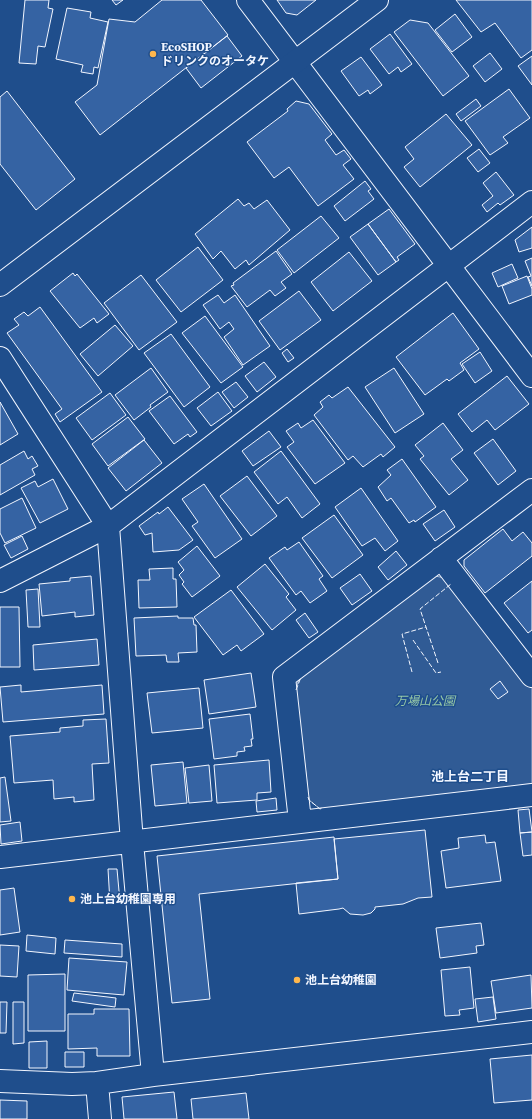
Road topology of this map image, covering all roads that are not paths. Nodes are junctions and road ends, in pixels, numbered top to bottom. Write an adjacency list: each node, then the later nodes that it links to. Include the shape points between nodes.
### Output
1 (248, 0): 3 (street)
2 (376, 0): 3 (street)
3 (295, 62): 5 (street); 6 (street)
4 (532, 202): 5 (street)
5 (449, 266): 8 (street); 10 (street)
6 (0, 285)
7 (0, 358): 10 (street)
8 (532, 376)
9 (532, 490): 11 (street)
10 (108, 526): 12 (street); 16 (street)
11 (441, 558): 13 (street); 15 (street, via 284,677)
12 (0, 581)
13 (532, 676)
14 (532, 795): 15 (street)
15 (300, 821): 16 (street)
16 (132, 842): 17 (street); 19 (street)
17 (0, 857)
18 (532, 1032): 19 (street)
19 (153, 1076): 21 (street)
20 (0, 1080): 21 (street)
21 (97, 1083): 22 (street)
22 (100, 1119)

